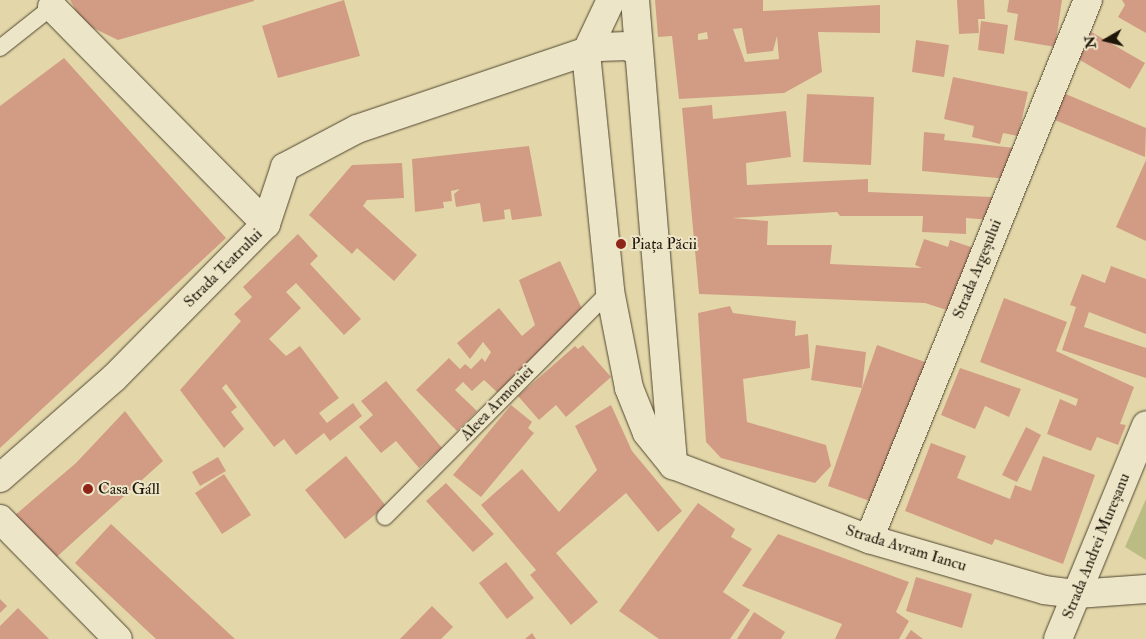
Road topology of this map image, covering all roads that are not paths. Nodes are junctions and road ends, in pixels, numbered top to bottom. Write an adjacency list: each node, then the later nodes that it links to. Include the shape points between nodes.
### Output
1 (611, 0): 6 (street)
2 (634, 0): 7 (street)
3 (1088, 0): 17 (street, Strada Argeșului)
4 (52, 7): 5 (lane); 8 (street, Strada Teatrului)
5 (0, 48)
6 (586, 53): 7 (street, via 612,44); 8 (street, via 357,129 320,146 285,167); 9 (street)
7 (639, 53): 10 (street)
8 (266, 224): 14 (street, Strada Teatrului, via 114,378)
9 (610, 291): 11 (street); 15 (lane, Aleea Armoniei)
10 (667, 374): 11 (street, via 655,384); 13 (street)
11 (630, 388): 13 (street, via 647,433)
12 (1146, 426): 19 (street, Strada Andrei Mureșanu)
13 (674, 465): 17 (street, Strada Avram Iancu)
14 (0, 478)
15 (386, 517)
16 (0, 519): 20 (street)
17 (869, 539): 19 (street, Strada Avram Iancu, via 1044,590)
18 (1146, 590): 19 (street, Strada Avram Iancu)
19 (1077, 594): 21 (street, Strada Andrei Mureșanu)
20 (118, 639)
21 (1058, 639)

